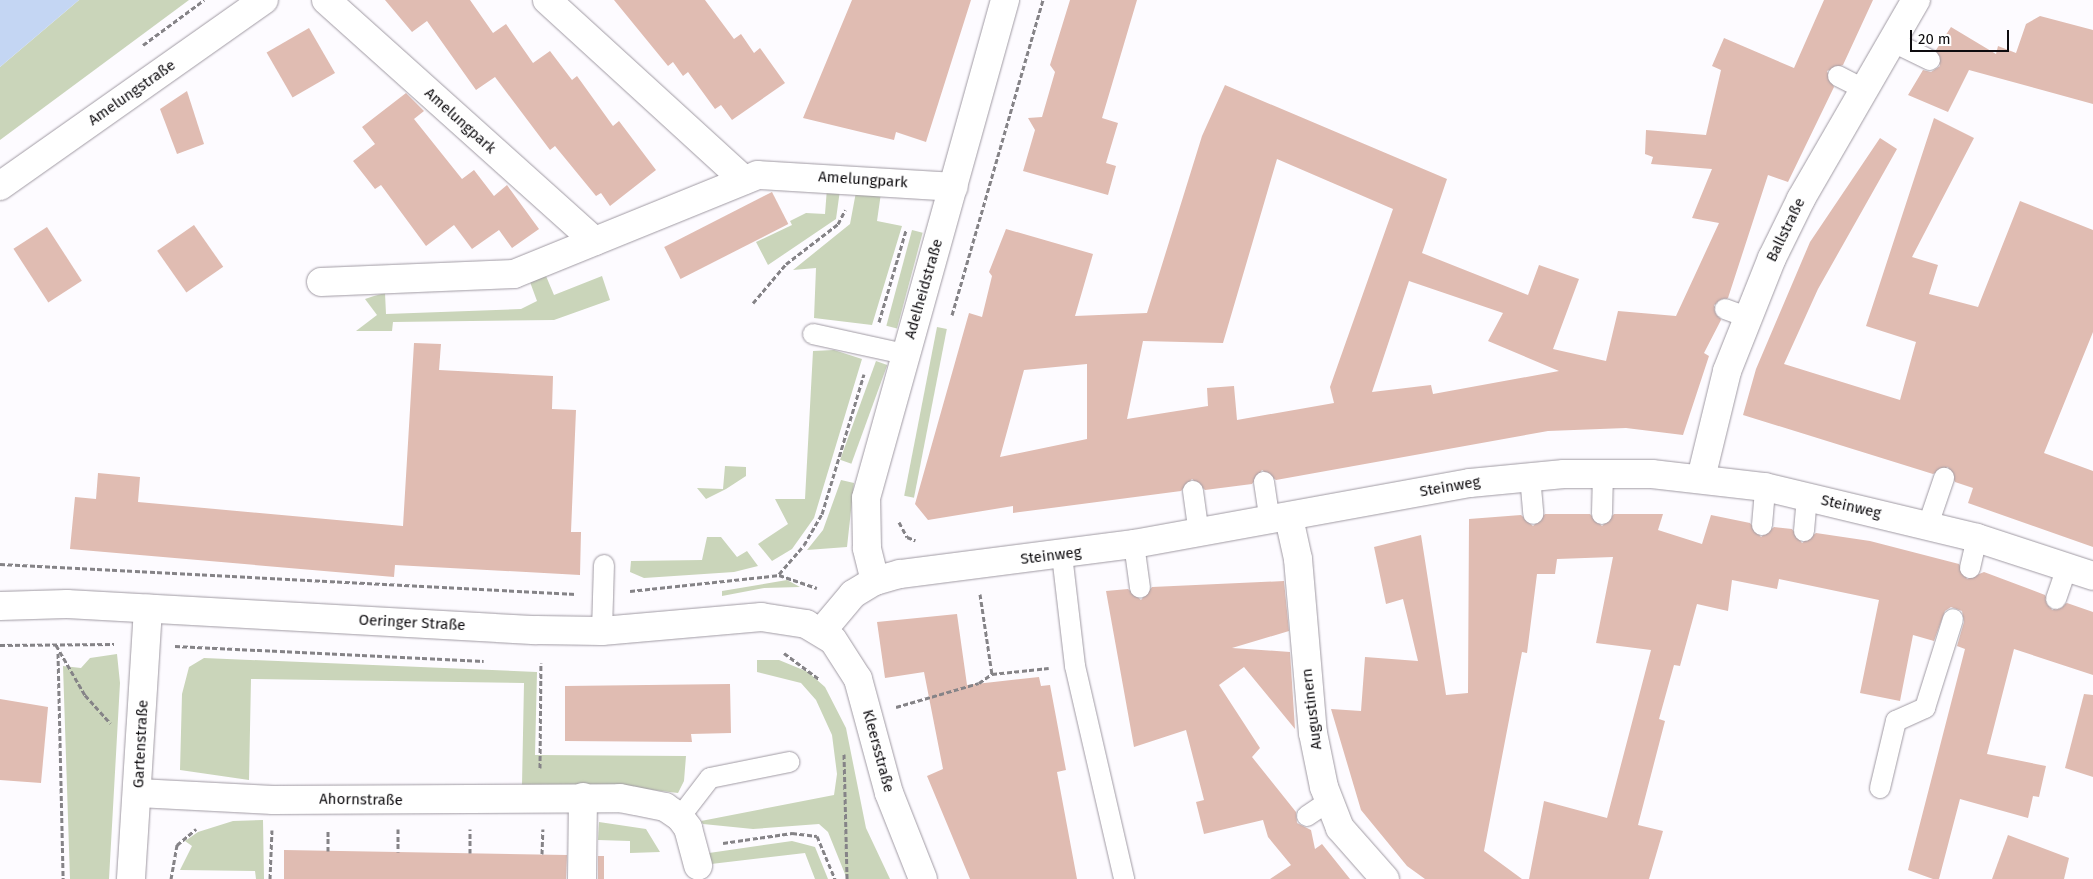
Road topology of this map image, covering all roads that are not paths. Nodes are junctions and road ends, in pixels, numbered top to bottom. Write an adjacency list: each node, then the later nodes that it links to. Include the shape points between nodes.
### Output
1 (264, 0): 11 (street, Amelungstraße)
2 (326, 0): 13 (street, Amelungpark)
3 (547, 0): 10 (street)
4 (1006, 0): 12 (street, Adelheidstraße)
5 (1916, 0): 6 (street, Ballstraße)
6 (1893, 42): 7 (lane); 9 (street, Ballstraße)
7 (1930, 60)
8 (1838, 76): 9 (lane)
9 (1864, 89): 19 (street, Ballstraße, via 1736,313)
10 (744, 180): 12 (street, Amelungpark, via 775,173); 13 (street, Amelungpark)
11 (0, 186)
12 (954, 187): 16 (street, Adelheidstraße)
13 (595, 241): 14 (street, Amelungpark, via 503,277)
14 (321, 282)
15 (813, 334): 16 (lane)
16 (905, 354): 39 (street, Adelheidstraße, via 866,498 867,548)
17 (1603, 474): 18 (street, Steinweg); 19 (street, Steinweg); 26 (lane)
18 (1530, 476): 25 (lane); 27 (street, Steinweg, via 1470,483)
19 (1701, 478): 22 (street, Steinweg)
20 (1944, 478): 29 (lane)
21 (1264, 482): 27 (lane)
22 (1765, 487): 24 (street, Steinweg); 28 (lane)
23 (1193, 491): 31 (lane)
24 (1807, 497): 29 (street, Steinweg); 30 (lane)
25 (1533, 514)
26 (1602, 514)
27 (1280, 520): 31 (street, Steinweg); 57 (street, Augustinern, via 1298,559 1318,809 1340,828)
28 (1762, 525)
29 (1928, 525): 32 (street, Steinweg)
30 (1804, 531)
31 (1198, 534): 33 (street, Steinweg)
32 (1977, 538): 36 (street, Steinweg); 37 (lane)
33 (1134, 544): 34 (street, Steinweg); 40 (lane)
34 (1062, 556): 39 (street, Steinweg, via 976,562); 56 (lane, via 1075,666)
35 (604, 565): 45 (lane)
36 (2067, 567): 38 (street, Steinweg); 41 (lane)
37 (1970, 568)
38 (2093, 576)
39 (875, 580): 46 (street, Steinweg, via 841,606)
40 (1140, 588)
41 (2056, 599)
42 (0, 606): 43 (street, Oeringer Straße)
43 (148, 609): 45 (street, Oeringer Straße); 49 (street, Gartenstraße)
44 (1953, 620): 48 (lane, via 1925,708 1896,720)
45 (602, 631): 46 (street, Oeringer Straße, via 761,617)
46 (822, 631): 55 (street, Kleersstraße, via 851,664 889,793)
47 (788, 762): 51 (lane, via 710,778)
48 (1880, 788)
49 (138, 793): 50 (street, Ahornstraße, via 273,800); 53 (street, Gartenstraße)
50 (583, 797): 51 (street, Ahornstraße, via 665,807); 54 (street)
51 (680, 817): 52 (street)
52 (697, 864)
53 (131, 879)
54 (582, 879)
55 (923, 879)
56 (1124, 879)
57 (1385, 879)

